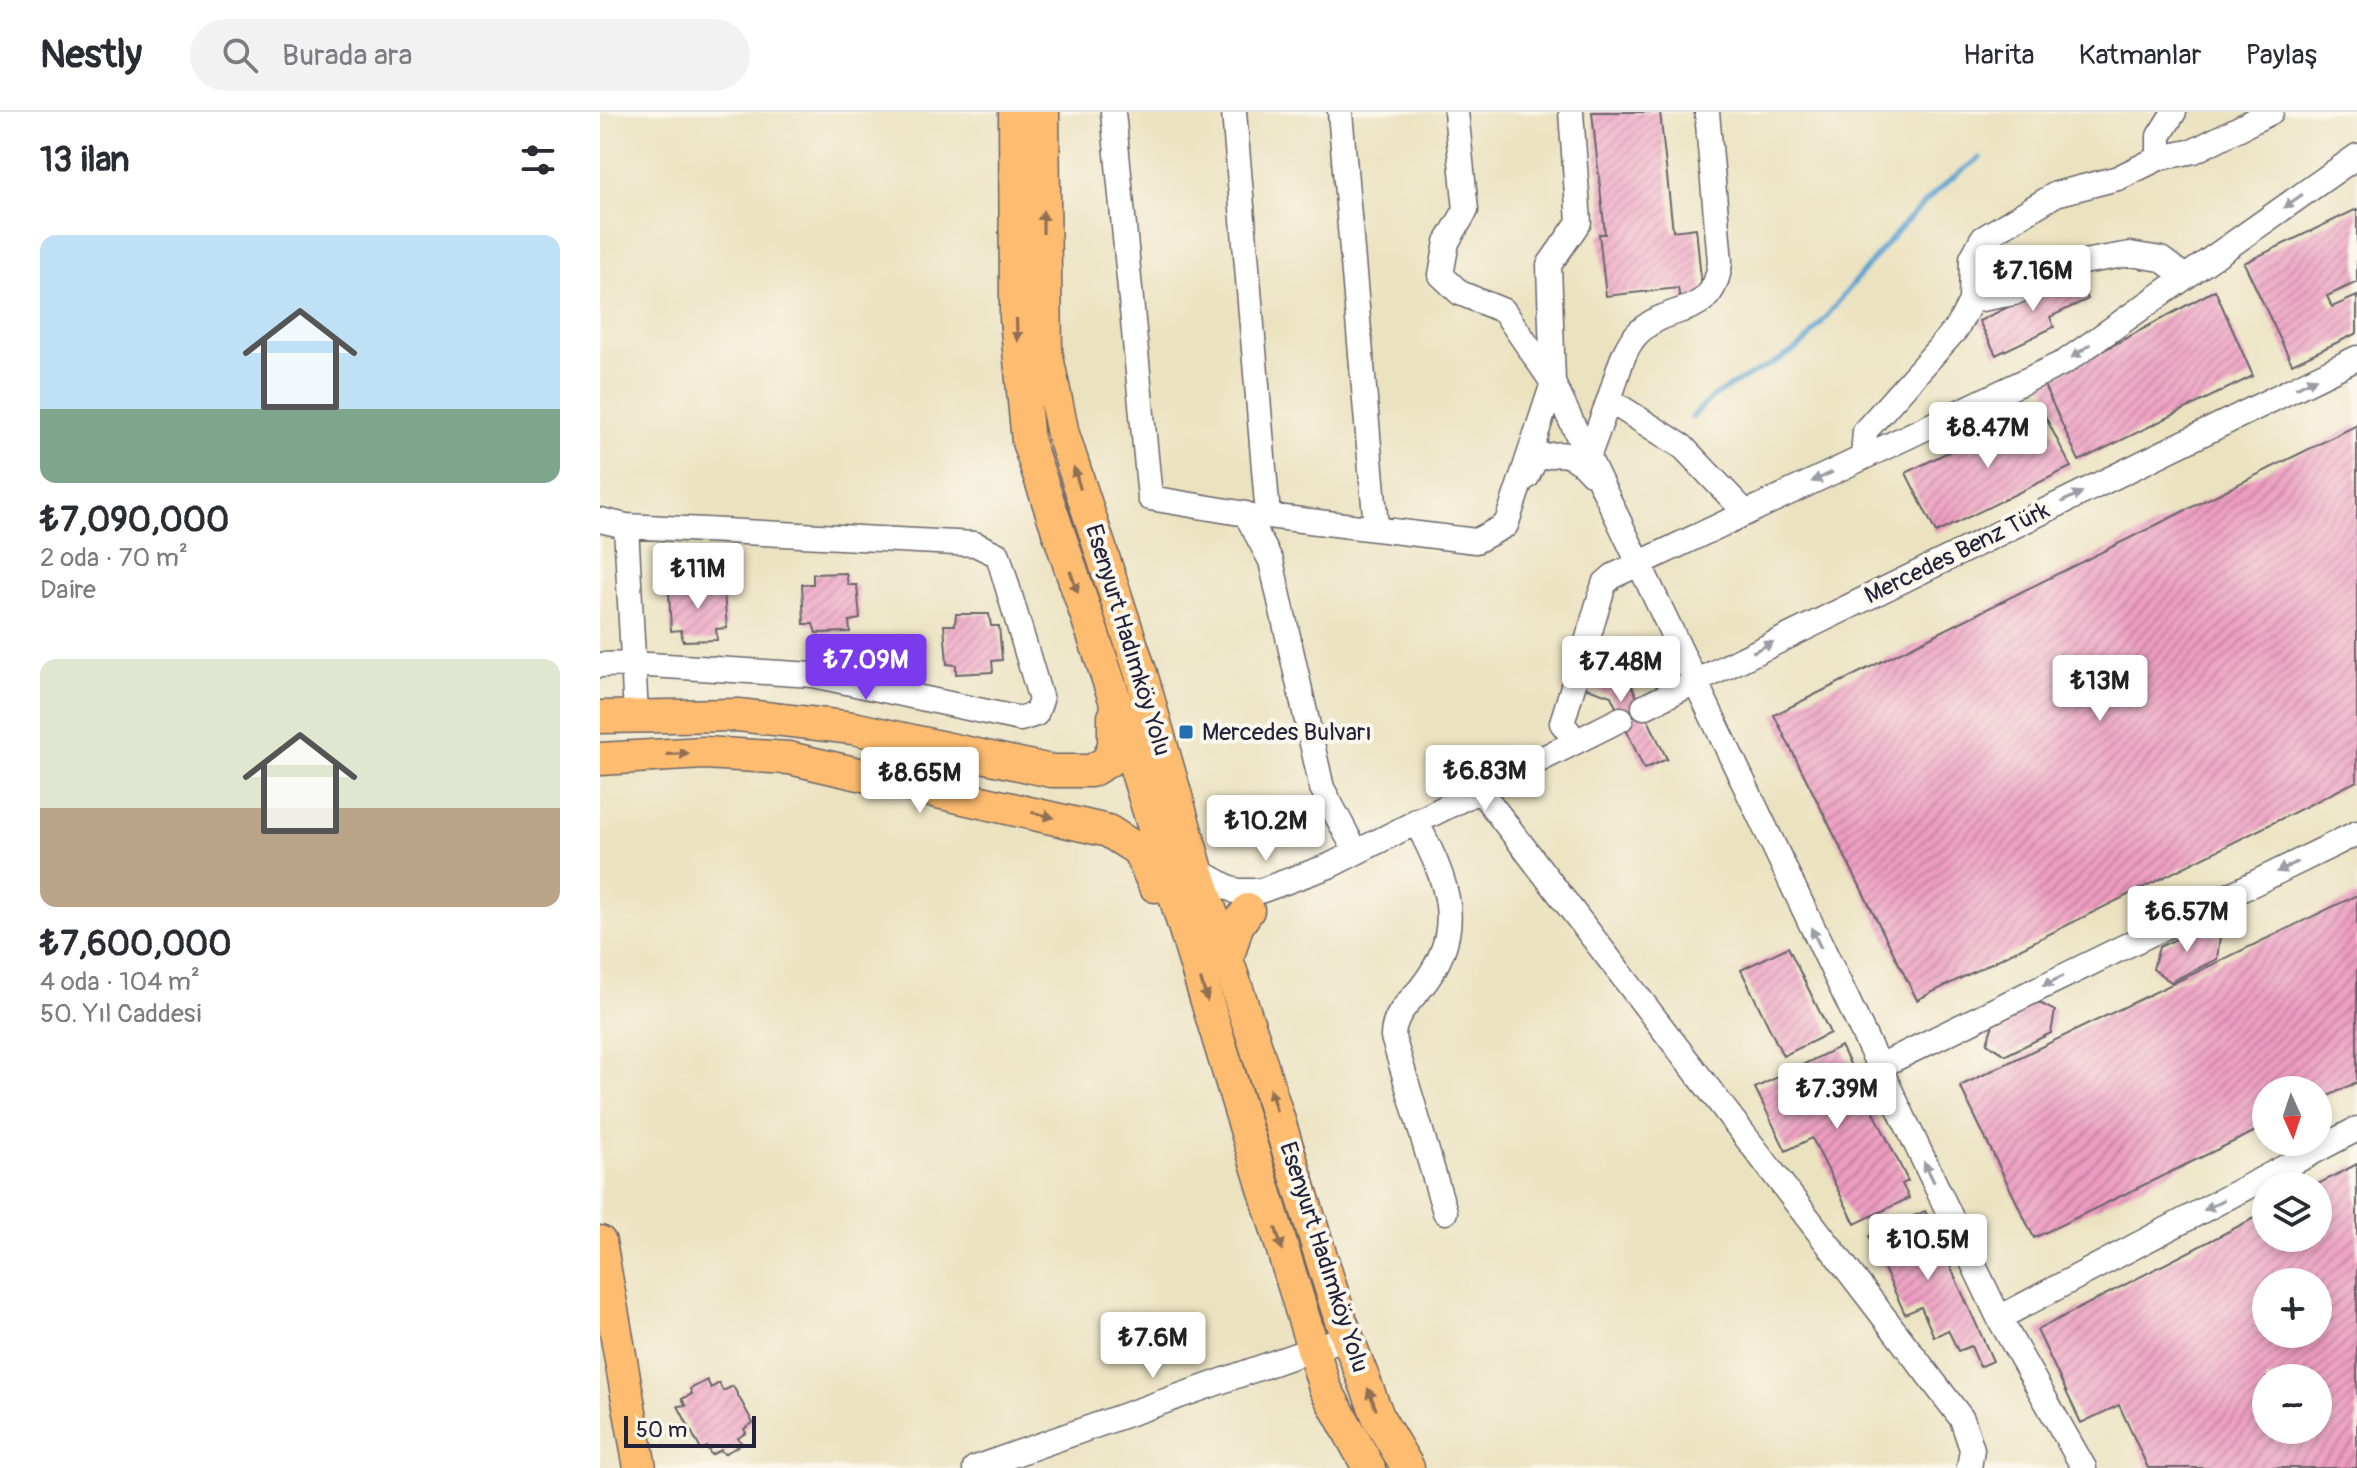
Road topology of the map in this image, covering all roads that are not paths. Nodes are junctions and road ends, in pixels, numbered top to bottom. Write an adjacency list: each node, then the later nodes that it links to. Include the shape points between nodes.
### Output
1 (1015, 112): 32 (main road, Esenyurt Hadımköy Yolu, one-way to 32, via 1016,319 1028,442)
2 (1043, 112): 44 (main road, Esenyurt Hadımköy Yolu, one-way to 2, via 1053,393 1043,295)
3 (1113, 112): 42 (street, via 1150,498 1246,514 1271,561 1322,788)
4 (1234, 112): 25 (street, via 1268,516)
5 (1340, 112): 25 (street)
6 (1456, 112): 16 (street, via 1466,210 1447,242 1441,275 1460,293 1504,311)
7 (1571, 112): 16 (street, via 1579,222 1549,265)
8 (1707, 112): 17 (street, via 1718,285 1708,299 1641,330 1627,349)
9 (2174, 112): 12 (street, via 2159,136)
10 (2271, 112): 12 (street, via 2194,151)
11 (2357, 156): 13 (street, one-way to 13)
12 (2159, 158): 14 (street, via 2118,178 2056,194 1982,239 1972,258)
13 (2185, 277): 14 (street, via 2161,259 2130,254 2071,264 2014,293); 19 (street, one-way to 19, via 2065,362)
14 (1971, 301): 19 (street, via 1957,328 1865,431)
15 (2357, 358): 30 (street, Mercedes Benz Türk, one-way to 15)
16 (1553, 383): 18 (street); 21 (street)
17 (1609, 400): 18 (street); 22 (street, via 1683,447)
18 (1588, 457): 20 (street)
19 (1863, 458): 22 (street, one-way to 22)
20 (1600, 484): 21 (street, via 1577,457 1556,452 1535,460); 26 (street)
21 (1517, 494): 25 (street, via 1506,525 1476,541)
22 (1746, 513): 26 (street)
23 (600, 520): 24 (street)
24 (626, 526): 28 (street); 28 (street, via 975,544 998,555 1041,700 1036,714 1020,719 813,675)
25 (1376, 527)
26 (1638, 564): 27 (street, via 1604,584); 30 (street)
27 (1583, 655)
28 (633, 664): 29 (street); 34 (street)
29 (600, 665)
30 (1692, 681): 33 (street, Mercedes Benz Türk); 50 (street, one-way to 30)
31 (1574, 683): 37 (street, via 1562,723)
32 (1114, 697): 34 (main road, via 1113,753 1101,767 1079,772 1051,771 853,728 738,715); 45 (main road, Esenyurt Hadımköy Yolu)
33 (1644, 707)
34 (636, 715): 35 (main road)
35 (600, 717)
36 (1621, 719): 37 (street)
37 (1575, 740): 39 (street)
38 (600, 759): 48 (main road, one-way to 48, via 704,753 789,758 1094,827 1138,850 1167,918)
39 (1479, 789): 40 (street); 61 (street, via 1962,1419 1972,1449)
40 (1416, 821): 42 (street); 52 (street, via 1445,881 1447,939 1438,967 1395,1020 1393,1037)
41 (2357, 833): 50 (street, one-way to 50)
42 (1356, 852): 43 (street)
43 (1329, 866): 44 (street, via 1260,891 1235,891); 46 (street)
44 (1197, 870): 47 (main road, Esenyurt Hadımköy Yolu)
45 (1178, 906): 47 (street); 48 (main road, Esenyurt Hadımköy Yolu)
46 (1248, 910): 47 (street); 49 (main road)
47 (1211, 911): 49 (main road, Esenyurt Hadımköy Yolu)
48 (1192, 950): 56 (main road, Esenyurt Hadımköy Yolu, one-way to 56)
49 (1227, 960): 55 (main road, Esenyurt Hadımköy Yolu, one-way to 49)
50 (1878, 1067): 54 (street, one-way to 50)
51 (2357, 1129): 54 (street, one-way to 54)
52 (1445, 1212)
53 (600, 1242): 57 (main road)
54 (1999, 1318): 62 (street)
55 (1347, 1337): 56 (street); 60 (main road, Esenyurt Hadımköy Yolu, one-way to 55, via 1379,1419)
56 (1313, 1349): 58 (street); 59 (main road, Esenyurt Hadımköy Yolu, via 1325,1388)
57 (640, 1468)
58 (975, 1468)
59 (1369, 1468)
60 (1408, 1468)
61 (1969, 1468)
62 (2084, 1468)

